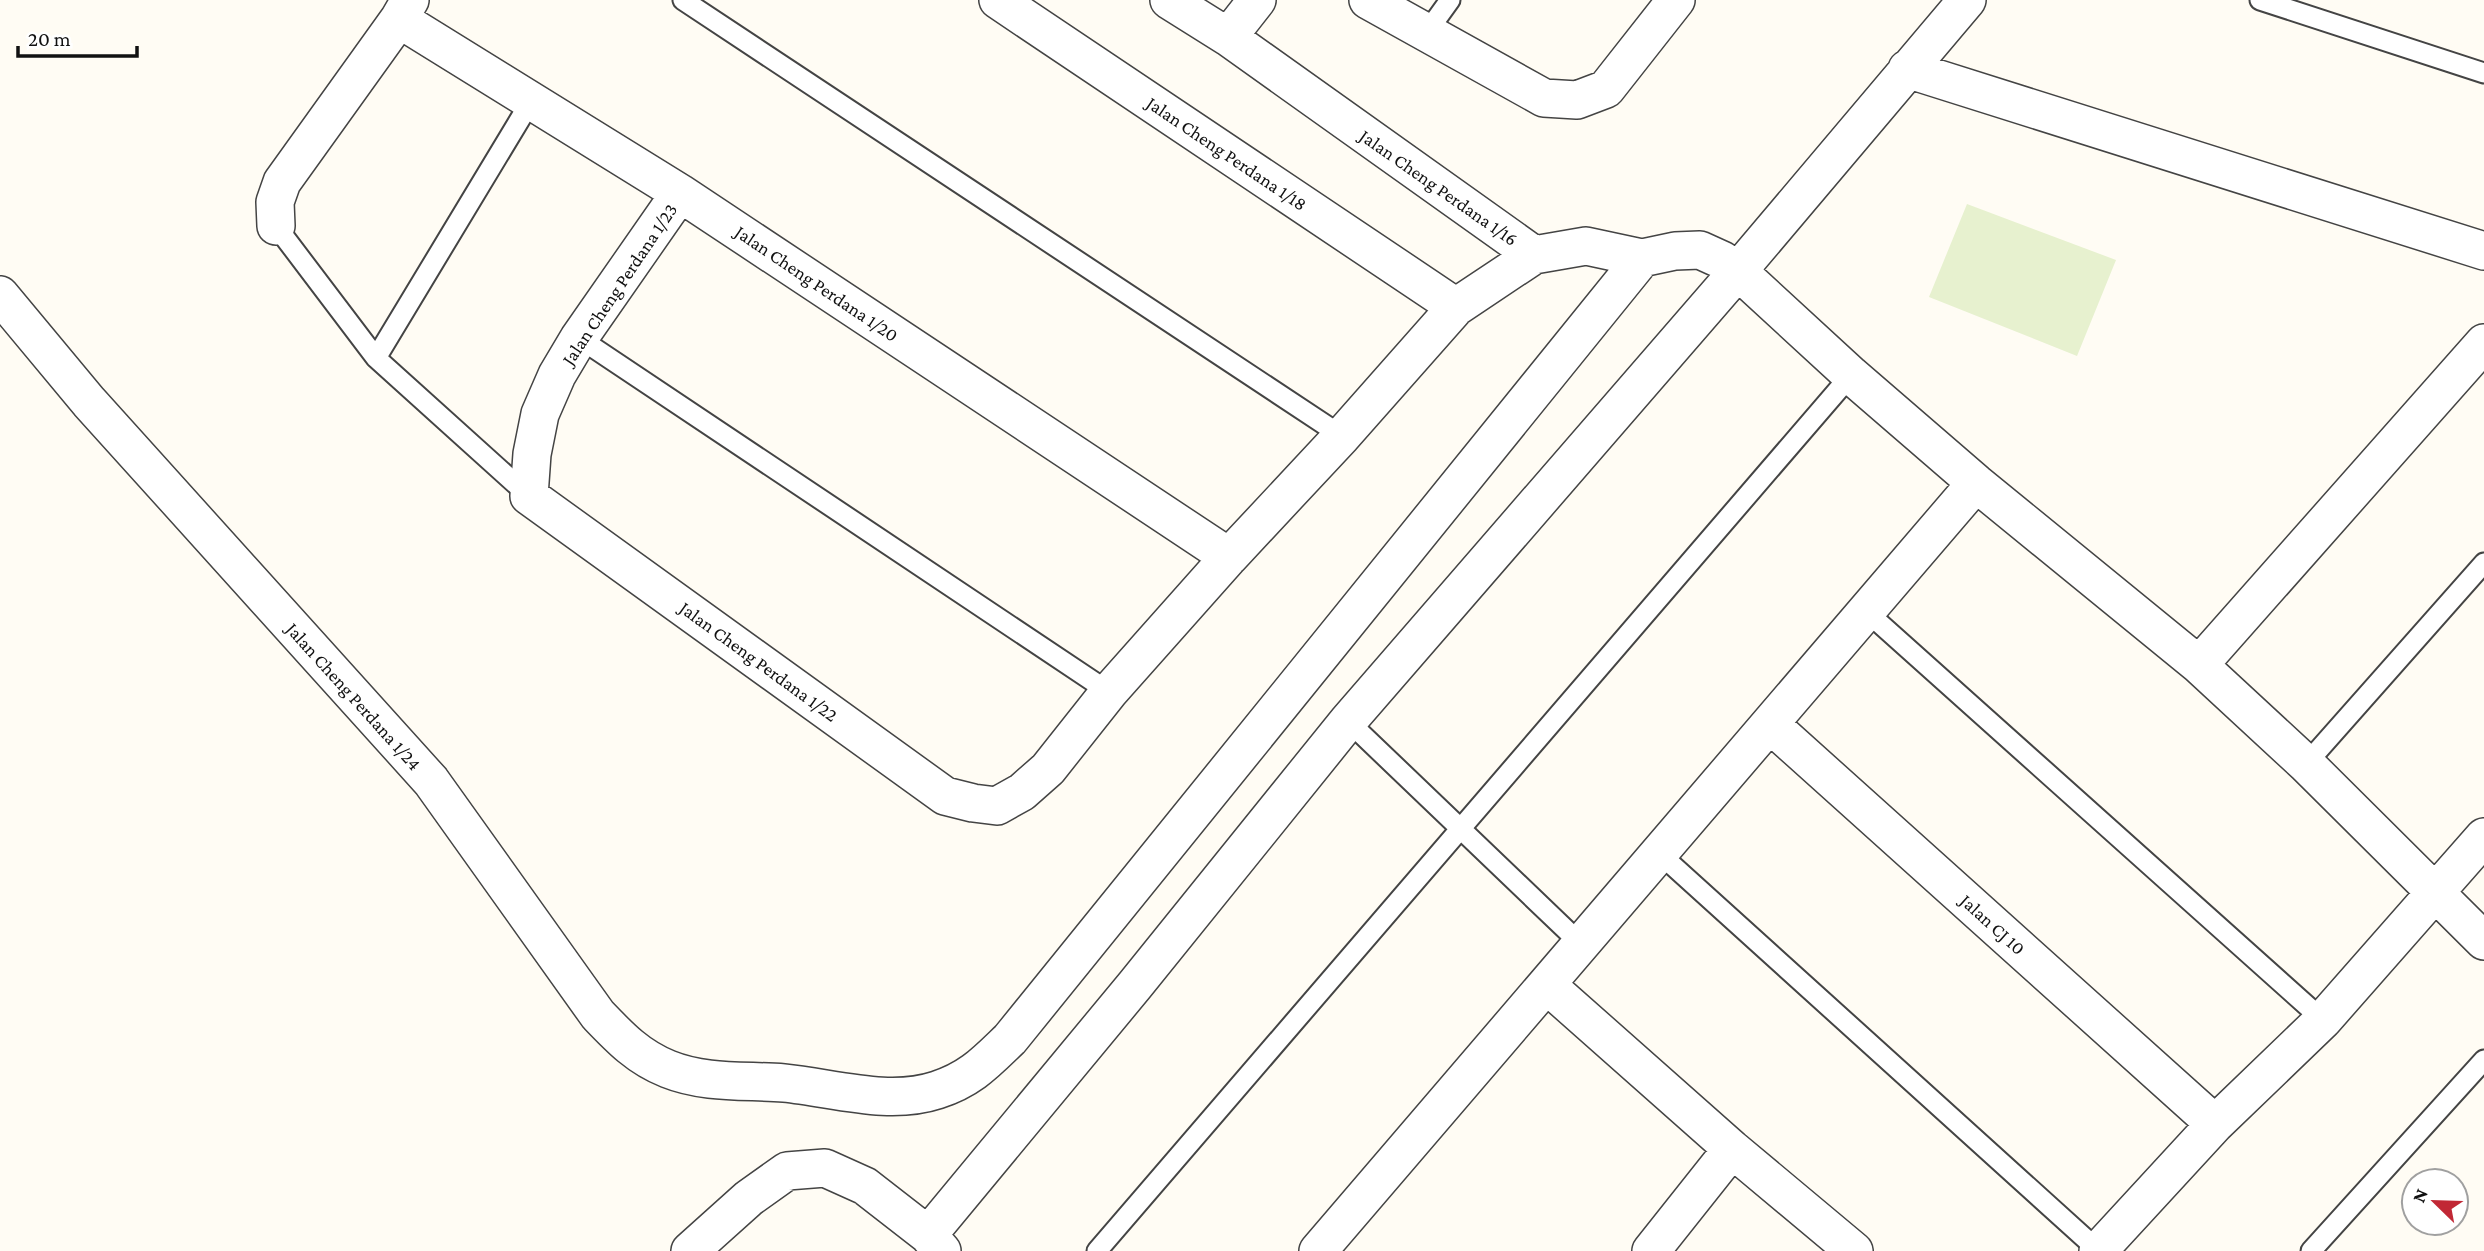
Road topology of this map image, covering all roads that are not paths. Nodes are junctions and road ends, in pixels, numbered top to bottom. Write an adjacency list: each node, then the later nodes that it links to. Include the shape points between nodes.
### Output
1 (683, 0): 28 (lane)
2 (998, 0): 23 (street, Jalan Cheng Perdana 1/18)
3 (1169, 0): 12 (street, Jalan Cheng Perdana 1/16)
4 (1257, 0): 12 (street)
5 (1368, 0): 11 (street)
6 (1450, 0): 11 (lane)
7 (1676, 0): 11 (street, via 1606,89 1577,100 1544,98)
8 (1967, 0): 13 (street)
9 (2260, 0): 14 (lane)
10 (404, 9): 15 (street, Jalan Cheng Perdana 1/20); 17 (street, via 282,182 275,202)
11 (1427, 32)
12 (1228, 37): 19 (street, Jalan Cheng Perdana 1/16)
13 (1908, 69): 18 (street); 21 (street)
14 (2484, 73)
15 (531, 101): 16 (street, Jalan Cheng Perdana 1/20); 25 (lane)
16 (680, 193): 24 (street, Jalan Cheng Perdana 1/23); 31 (street, Jalan Cheng Perdana 1/20)
17 (276, 226): 25 (lane)
18 (2484, 251)
19 (1534, 255): 20 (street, Jalan Cheng Perdana 1/16, via 1586,246); 23 (street)
20 (1642, 258): 21 (street, Jalan Cheng Perdana 1/16, via 1700,250); 22 (street, Jalan Cheng Perdana 1/24, via 1010,1038 973,1074 936,1091 892,1096 710,1079 669,1070 629,1049 598,1015 431,781 96,410)
21 (1738, 271): 27 (street, Jalan Cheng Perdana 1/16); 36 (street)
22 (0, 295)
23 (1457, 307): 28 (street)
24 (579, 338): 30 (street, Jalan Cheng Perdana 1/23, via 540,414); 35 (lane)
25 (376, 358): 30 (lane)
26 (2479, 360): 34 (street)
27 (1851, 375): 29 (street, Jalan Cheng Perdana 1/16); 39 (lane)
28 (1342, 436): 31 (street)
29 (1976, 484): 33 (street); 34 (street, Jalan Cheng Perdana 1/16)
30 (529, 496): 35 (street, Jalan Cheng Perdana 1/22, via 945,796 997,806 1023,792 1048,769)
31 (1228, 556): 35 (street)
32 (2484, 563): 38 (lane)
33 (1867, 612): 37 (street); 46 (lane)
34 (2199, 665): 38 (street, Jalan Cheng Perdana 1/16)
35 (1109, 692)
36 (1348, 721): 39 (lane); 50 (street)
37 (1771, 725): 41 (street); 48 (street, Jalan CJ 10)
38 (2306, 764): 42 (street, Jalan Cheng Perdana 1/16)
39 (1460, 829): 44 (lane); 53 (lane)
40 (2484, 838): 42 (street)
41 (1660, 854): 44 (street); 56 (lane)
42 (2436, 893): 43 (street, Jalan Cheng Perdana 1/16); 46 (street)
43 (2484, 941)
44 (1583, 945): 45 (street)
45 (1548, 986): 49 (street); 54 (street)
46 (2323, 1020): 48 (street)
47 (2484, 1060): 57 (lane)
48 (2215, 1124): 56 (street)
49 (1732, 1149): 51 (street); 55 (street)
50 (935, 1243): 52 (street, via 865,1186 825,1168 788,1171 749,1198)
51 (1850, 1250)
52 (690, 1251)
53 (1097, 1251)
54 (1318, 1251)
55 (1651, 1251)
56 (2098, 1251)
57 (2311, 1251)

